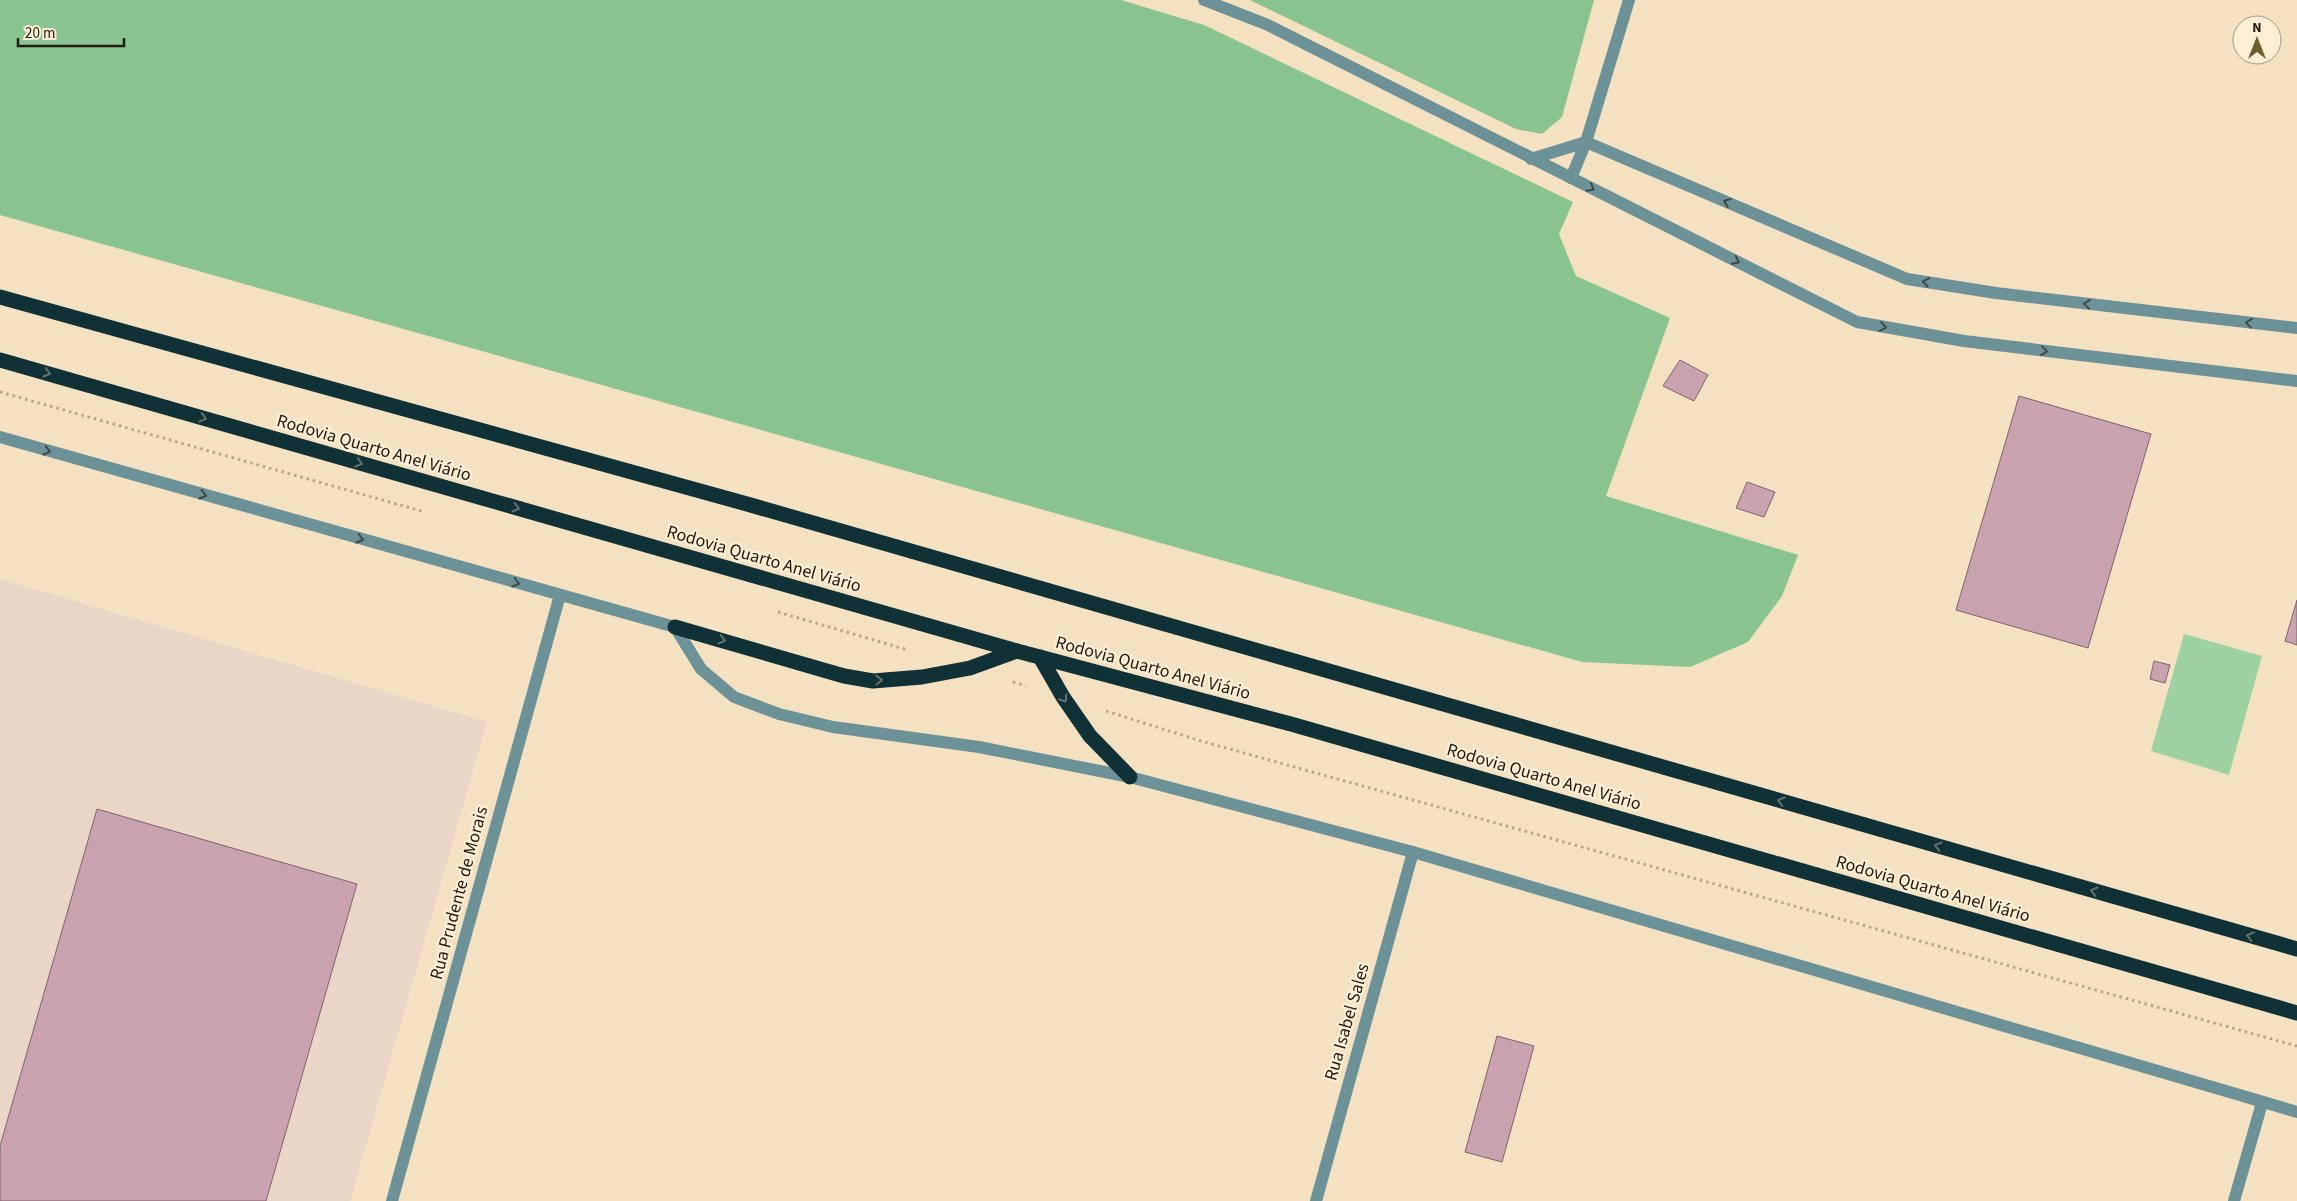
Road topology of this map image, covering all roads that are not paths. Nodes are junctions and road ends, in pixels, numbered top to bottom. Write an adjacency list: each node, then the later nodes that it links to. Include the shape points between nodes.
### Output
1 (1204, 0): 4 (street, via 1268,25)
2 (1629, 0): 3 (street)
3 (1586, 142): 4 (street); 5 (street); 7 (street, one-way to 3, via 1996,293 1907,279)
4 (1532, 159): 5 (street)
5 (1572, 178): 9 (street, one-way to 9, via 1857,322 1964,341)
6 (0, 297): 17 (highway, one-way to 6, via 738,502)
7 (2297, 328)
8 (0, 360): 13 (highway, Rodovia Quarto Anel Viário, one-way to 13)
9 (2297, 381)
10 (0, 437): 11 (street, one-way to 11)
11 (560, 595): 12 (street); 21 (street, Rua Prudente de Morais)
12 (676, 627): 13 (highway, one-way to 13, via 844,676 874,681 922,678 970,668); 15 (street, via 701,669 734,697 779,714 833,727 979,746)
13 (1017, 651): 14 (highway, Rodovia Quarto Anel Viário)
14 (1040, 657): 15 (highway, one-way to 15, via 1090,736); 18 (highway, Rodovia Quarto Anel Viário, via 1291,724)
15 (1130, 777): 16 (street)
16 (1413, 852): 19 (street); 22 (street, Rua Isabel Sales)
17 (2297, 949)
18 (2297, 1012)
19 (2262, 1103): 20 (street); 23 (street)
20 (2297, 1112)
21 (392, 1201)
22 (1316, 1201)
23 (2234, 1201)

